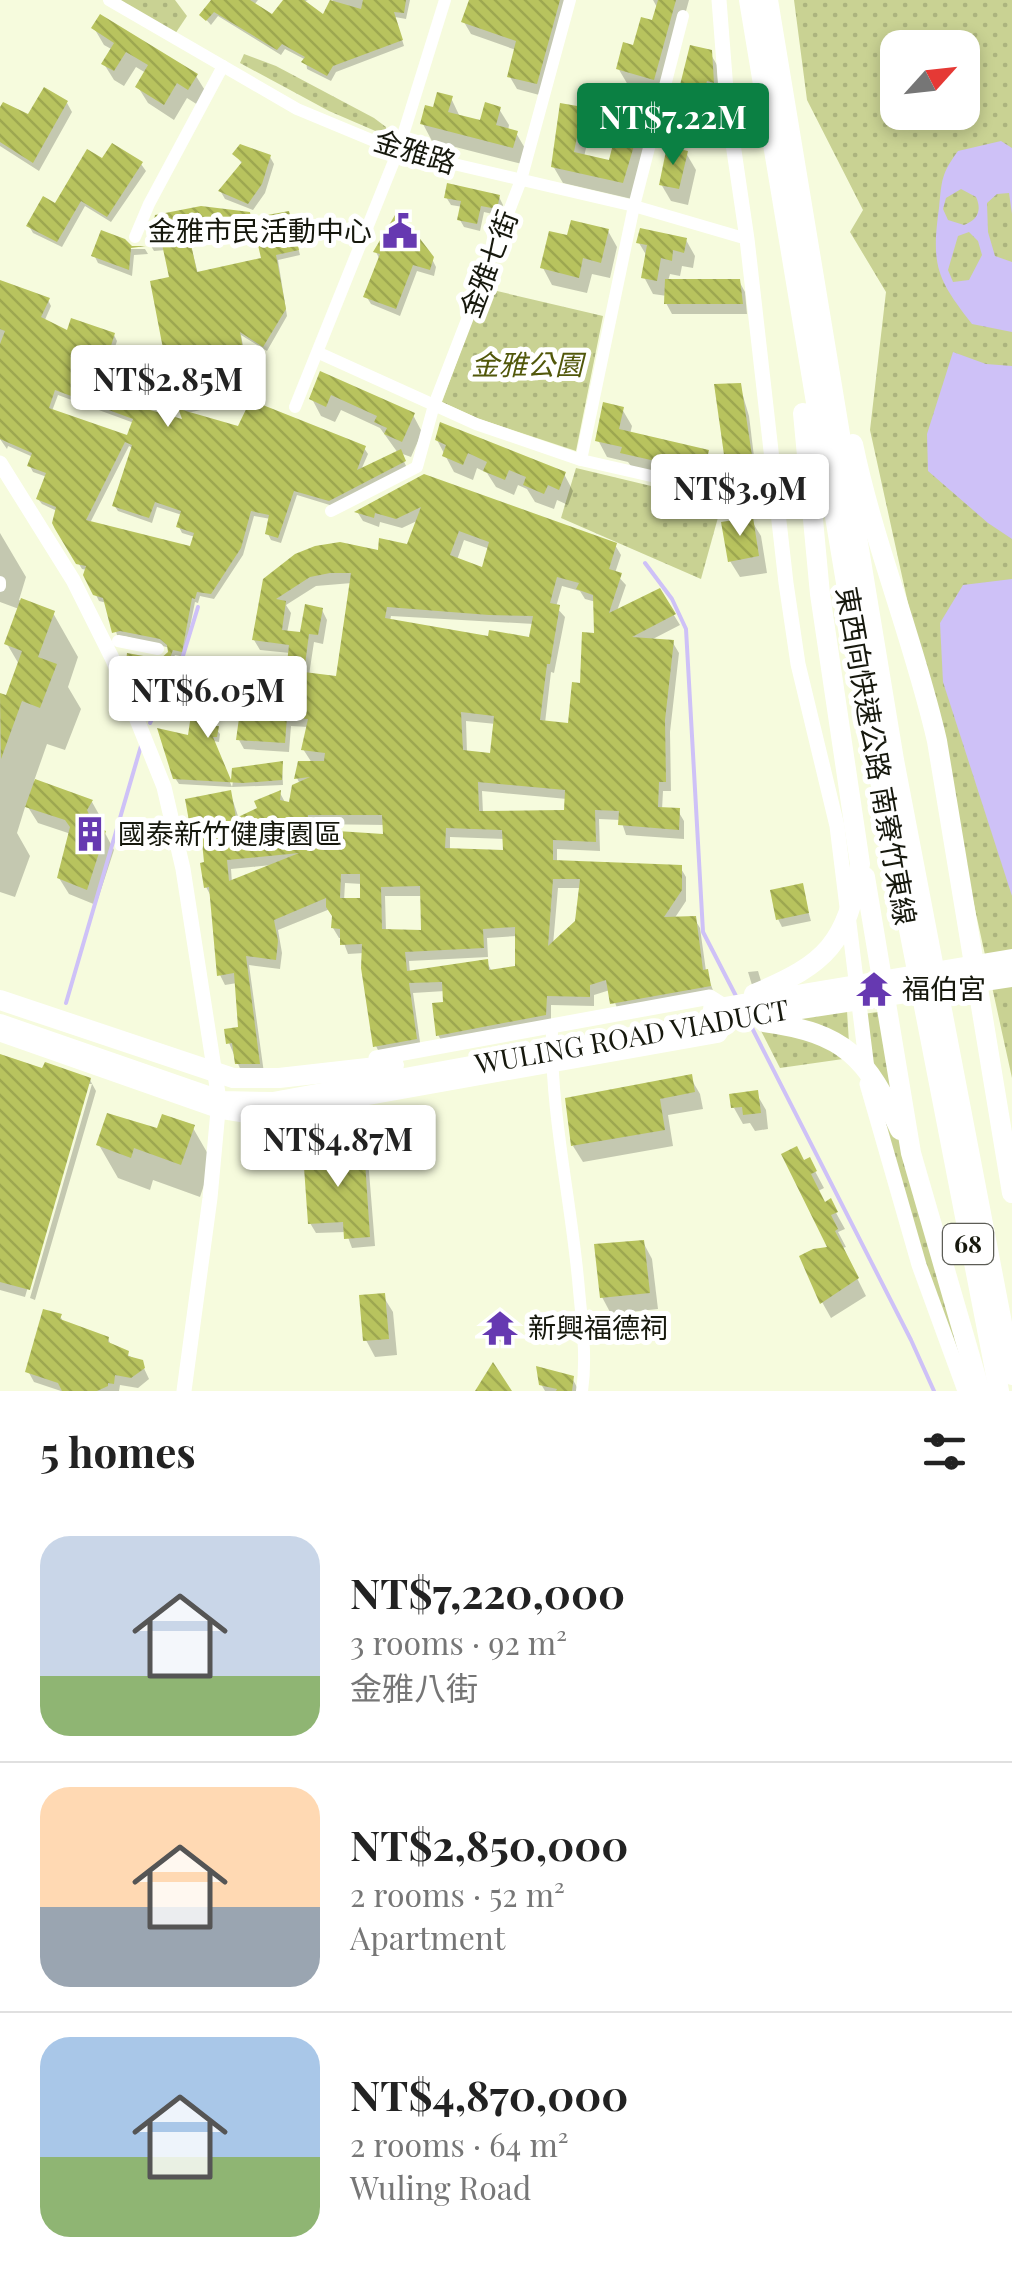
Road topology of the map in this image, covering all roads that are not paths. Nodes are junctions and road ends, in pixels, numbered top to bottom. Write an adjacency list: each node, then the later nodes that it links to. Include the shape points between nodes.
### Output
1 (108, 0): 8 (street, 金雅路)
2 (444, 0): 9 (street)
3 (570, 0): 10 (street, 金雅七街)
4 (719, 0): 13 (street)
5 (749, 0): 14 (highway, 東西向快速公路 南寮竹東線 / 68)
6 (768, 0): 14 (highway, 東西向快速公路 南寮竹東線 / 68)
7 (683, 16): 11 (street)
8 (224, 66): 9 (street, 金雅路, via 296,109); 12 (street)
9 (398, 151): 10 (street, 金雅路); 15 (street)
10 (522, 180): 11 (street, 金雅路); 16 (street, 金雅七街)
11 (634, 206): 13 (street, 金雅路); 18 (street)
12 (135, 238)
13 (747, 239): 20 (street)
14 (813, 342): 24 (highway, via 800,384 820,594); 26 (highway, via 842,391 877,542 922,672); 43 (highway, 東西向快速公路 南寮竹東線 / 68, via 873,745)
15 (319, 352): 16 (street); 17 (street)
16 (434, 405): 18 (street); 21 (street, 金雅七街, via 418,467)
17 (295, 407)
18 (582, 460): 20 (street)
19 (0, 463): 39 (street, via 73,580 164,787)
20 (778, 505): 30 (street, via 798,664 837,826)
21 (331, 512)
22 (118, 641): 23 (street)
23 (158, 649)
24 (858, 829): 28 (highway); 34 (highway, via 854,899 830,948 787,980)
25 (1012, 959): 26 (highway)
26 (977, 974): 27 (highway); 28 (highway, WULING ROAD VIADUCT); 46 (highway)
27 (1012, 977)
28 (884, 989): 34 (highway, WULING ROAD VIADUCT); 45 (highway)
29 (0, 991): 39 (street)
30 (855, 991): 33 (street); 50 (street, via 857,1053 919,1265)
31 (0, 1000): 42 (highway, WULING ROAD VIADUCT, via 233,1078)
32 (0, 1012): 42 (highway, via 246,1092 320,1088)
33 (735, 1012): 36 (street, via 710,997); 40 (street, via 719,1035)
34 (701, 1018): 42 (highway, WULING ROAD VIADUCT); 45 (highway, via 800,1027 837,1043 879,1086)
35 (0, 1024): 42 (highway, WULING ROAD VIADUCT, via 222,1101 274,1102)
36 (552, 1028): 38 (street); 40 (street)
37 (0, 1034): 44 (street)
38 (491, 1040): 41 (street); 42 (street)
39 (213, 1064): 42 (street, via 239,1072); 44 (street)
40 (551, 1064): 41 (street); 49 (street, via 574,1228 586,1366)
41 (497, 1074): 42 (street)
42 (377, 1075): 44 (street, via 244,1115)
43 (948, 1096): 47 (highway, 東西向快速公路 南寮竹東線 / 68); 52 (highway, 東西向快速公路 南寮竹東線 / 68)
44 (218, 1111): 48 (street)
45 (911, 1153): 51 (highway)
46 (1012, 1194)
47 (1012, 1375)
48 (184, 1391)
49 (582, 1391)
50 (965, 1391)
51 (980, 1391)
52 (999, 1391)

